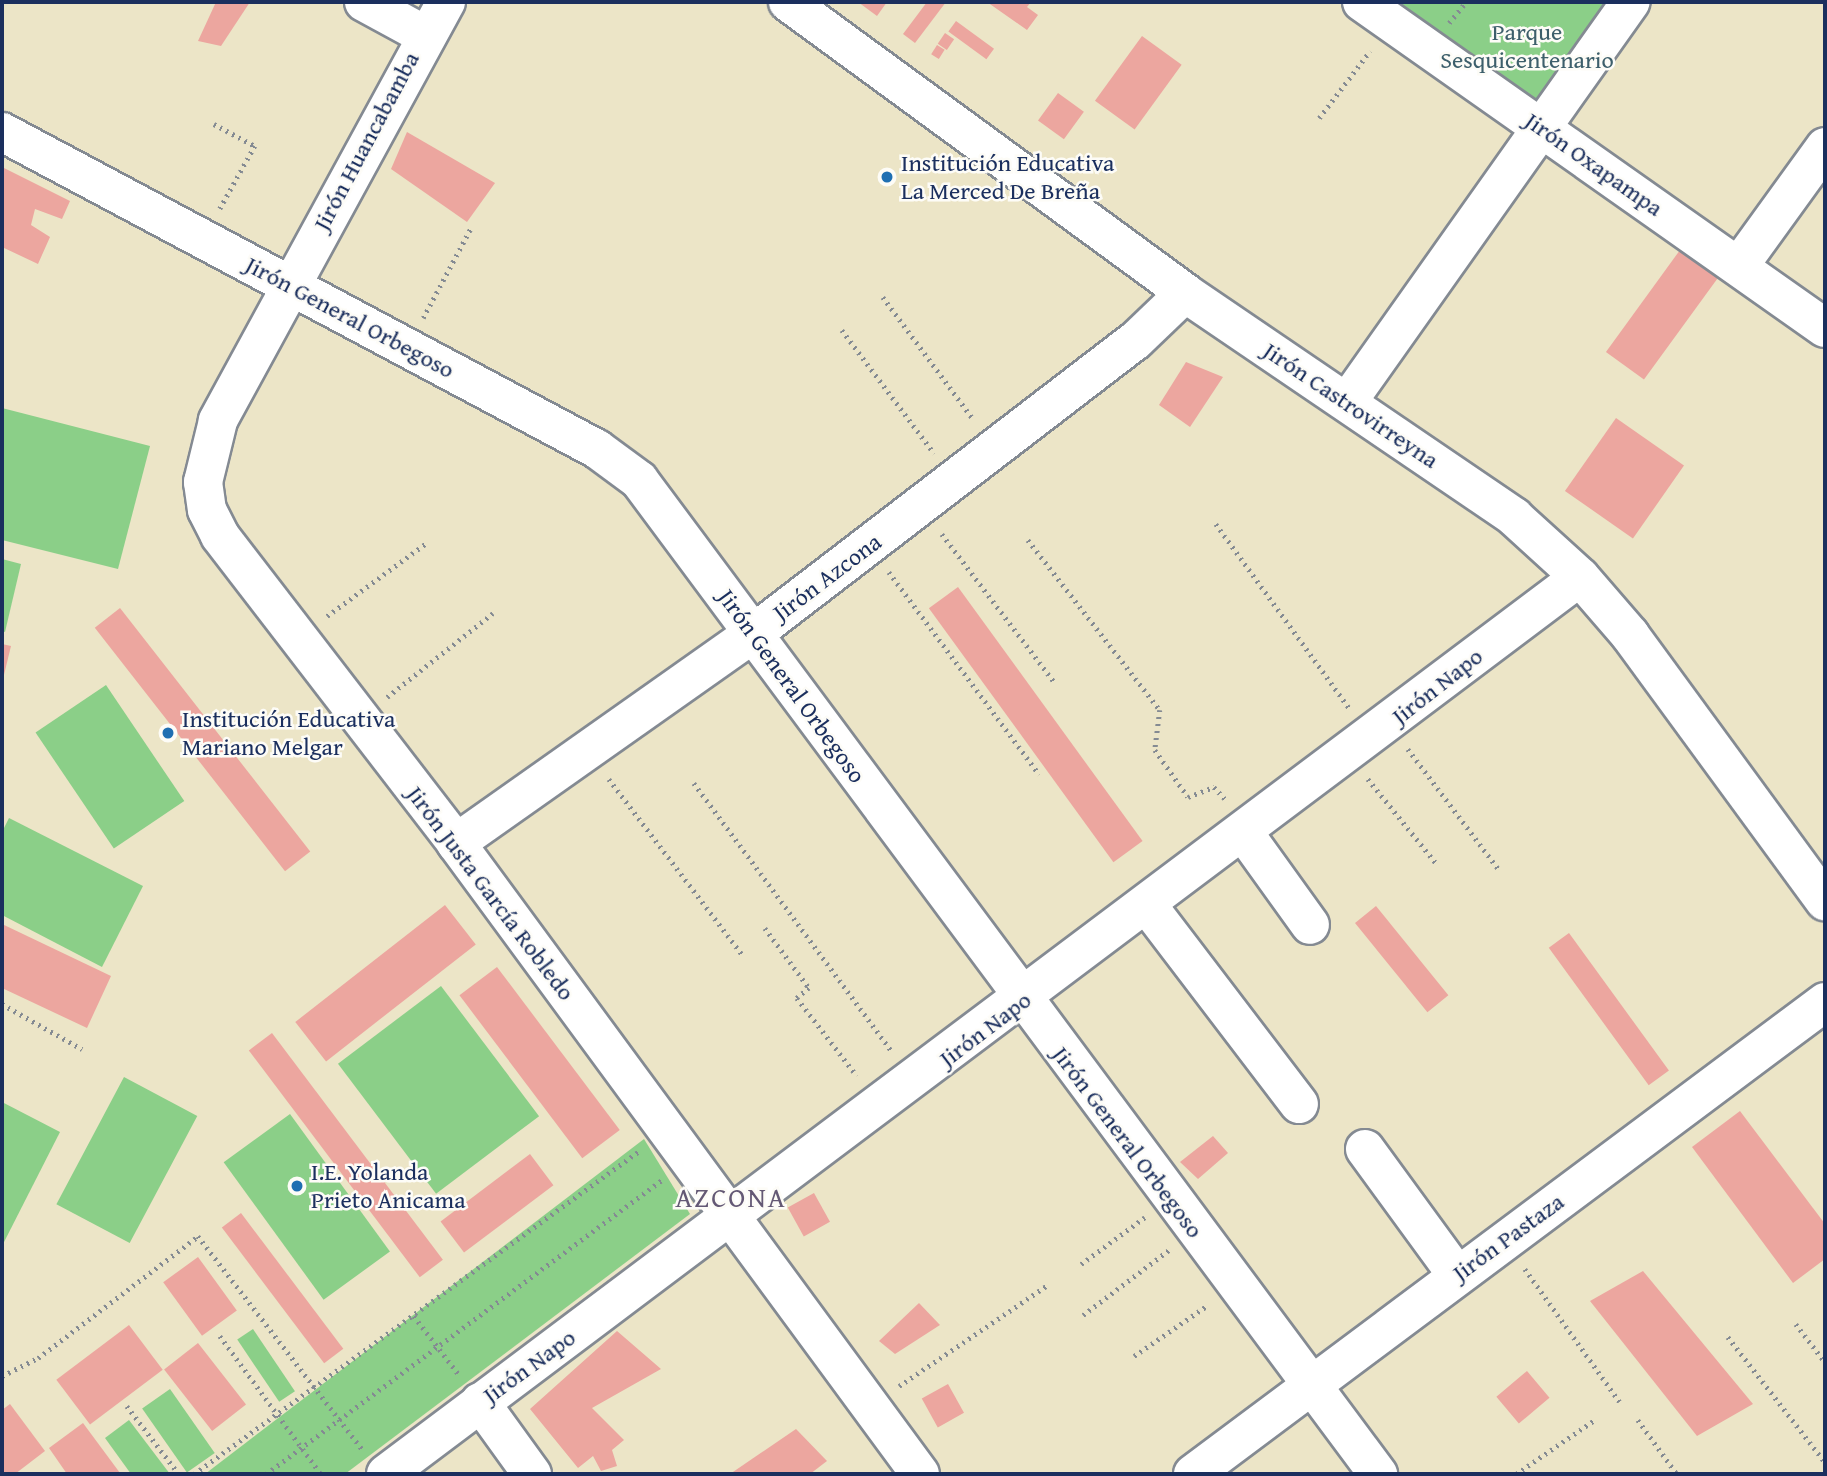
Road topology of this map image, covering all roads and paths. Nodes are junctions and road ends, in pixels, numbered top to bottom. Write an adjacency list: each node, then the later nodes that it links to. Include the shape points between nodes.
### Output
1 (364, 2): 6 (street)
2 (446, 2): 6 (street, Jirón Huancabamba)
3 (788, 2): 16 (street, Jirón Castrovirreyna)
4 (1631, 2): 9 (street)
5 (1377, 12): 7 (path); 9 (street, Jirón Oxapampa)
6 (423, 34): 15 (street, Jirón Huancabamba)
7 (1319, 118)
8 (214, 124): 13 (path, via 255,146)
9 (1541, 127): 14 (street, Jirón Oxapampa); 21 (street)
10 (2, 132): 13 (street, Jirón General Orbegoso)
11 (1825, 147): 14 (street)
12 (472, 226): 20 (path)
13 (204, 238): 15 (street, Jirón General Orbegoso)
14 (1738, 266): 18 (street, Jirón Oxapampa)
15 (289, 283): 20 (street, Jirón General Orbegoso); 32 (street, Jirón Justa García Robledo, via 218,421 203,482 220,536)
16 (1185, 293): 21 (street, Jirón Castrovirreyna); 22 (street, Jirón Azcona, via 1135,341)
17 (883, 297): 22 (path)
18 (1825, 328)
19 (842, 330): 23 (path)
20 (407, 347): 31 (street, Jirón General Orbegoso, via 597,449 639,480)
21 (1348, 401): 29 (street, Jirón Castrovirreyna, via 1514,517)
22 (995, 449): 23 (street, Jirón Azcona)
23 (954, 480): 24 (street, Jirón Azcona)
24 (921, 506): 28 (street, Jirón Azcona); 33 (path)
25 (1216, 524): 35 (path)
26 (1028, 540): 39 (path, via 1160,710 1155,750 1188,797 1214,787)
27 (425, 544): 32 (path)
28 (870, 544): 31 (street, Jirón Azcona); 37 (path)
29 (1580, 577): 35 (street, Jirón Napo); 43 (street, Jirón Castrovirreyna, via 1630,635)
30 (493, 613): 34 (path)
31 (754, 633): 36 (street, Jirón Azcona); 48 (street, Jirón General Orbegoso)
32 (298, 638): 34 (street, Jirón Justa García Robledo)
33 (1056, 684)
34 (360, 718): 40 (street, Jirón Justa García Robledo)
35 (1369, 738): 39 (street, Jirón Napo); 41 (path); 42 (path)
36 (588, 750): 40 (street, Jirón Azcona); 47 (path)
37 (1039, 774)
38 (694, 783): 52 (path)
39 (1248, 830): 44 (street, Jirón Napo); 45 (street)
40 (456, 843): 57 (street, Jirón Justa García Robledo)
41 (1436, 863)
42 (1500, 871)
43 (1825, 901)
44 (1148, 906): 48 (street, Jirón Napo); 53 (street)
45 (1310, 925)
46 (765, 928): 54 (path, via 809,988 797,998)
47 (744, 957)
48 (1023, 1001): 52 (street, Jirón Napo); 58 (street, Jirón General Orbegoso)
49 (1825, 1002): 61 (street, Jirón Pastaza)
50 (2, 1004): 51 (path)
51 (82, 1049)
52 (915, 1082): 54 (street, Jirón Napo)
53 (1299, 1104)
54 (881, 1107): 59 (street, Jirón Napo)
55 (645, 1146): 67 (path)
56 (1364, 1149): 63 (street)
57 (688, 1161): 59 (street, Jirón Justa García Robledo); 71 (path)
58 (1170, 1199): 60 (street, Jirón General Orbegoso); 62 (path)
59 (732, 1220): 77 (street, Jirón Napo); 80 (street, Jirón Justa García Robledo)
60 (1194, 1231): 65 (street, Jirón General Orbegoso); 66 (path)
61 (1505, 1241): 63 (street, Jirón Pastaza); 78 (path)
62 (1081, 1264)
63 (1457, 1275): 75 (street, Jirón Pastaza)
64 (1046, 1286): 80 (path)
65 (1236, 1286): 72 (path); 75 (street, Jirón General Orbegoso)
66 (1083, 1315)
67 (414, 1316): 71 (path); 76 (path)
68 (1796, 1324): 73 (path)
69 (220, 1336): 81 (path)
70 (1728, 1337): 86 (path)
71 (436, 1346): 77 (path); 82 (path)
72 (1134, 1356)
73 (1825, 1362)
74 (2, 1376): 76 (path, via 38,1358 198,1236)
75 (1310, 1386): 94 (street, Jirón Pastaza); 95 (street, Jirón General Orbegoso)
76 (314, 1389): 81 (path); 82 (path)
77 (480, 1402): 87 (street, Jirón Napo); 92 (street)
78 (1620, 1402)
79 (127, 1406): 88 (path)
80 (869, 1406): 93 (street, Jirón Justa García Robledo)
81 (277, 1416): 85 (path); 89 (path)
82 (339, 1419): 85 (path); 87 (path)
83 (1596, 1419): 96 (path)
84 (1638, 1420): 97 (path)
85 (301, 1447): 90 (path); 91 (path)
86 (1825, 1462)
87 (377, 1465)
88 (179, 1474)
89 (194, 1474)
90 (266, 1474)
91 (321, 1474)
92 (532, 1474)
93 (920, 1474)
94 (1193, 1474)
95 (1378, 1474)
96 (1517, 1474)
97 (1677, 1474)

